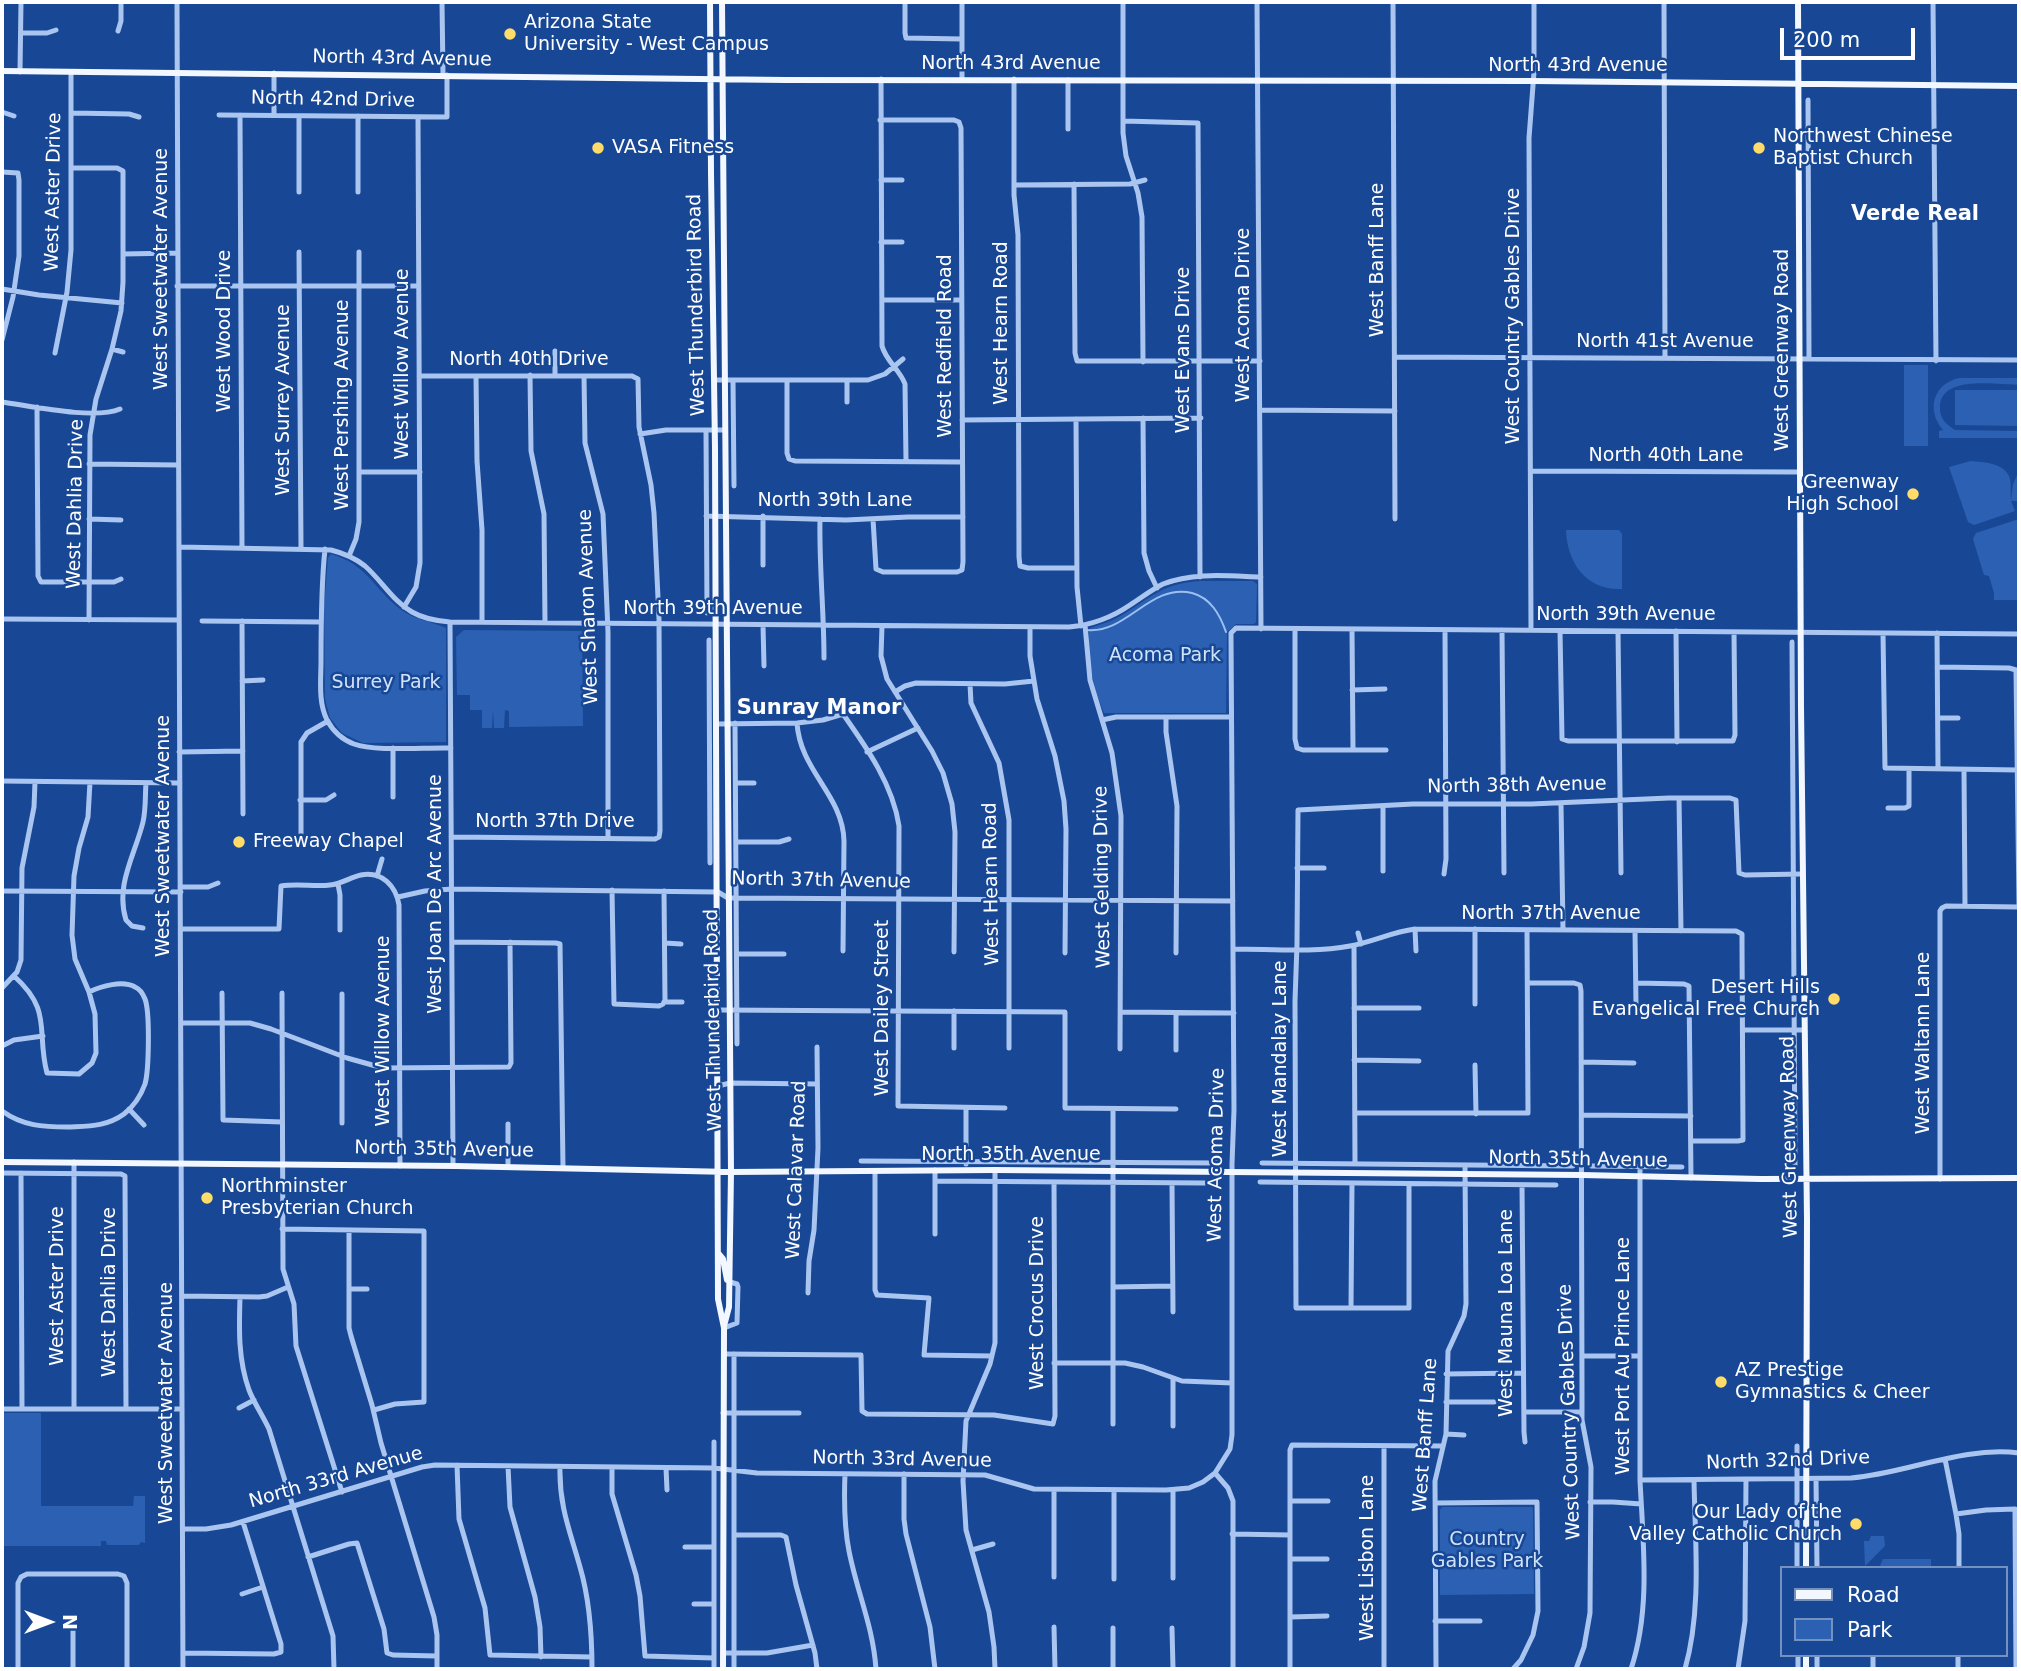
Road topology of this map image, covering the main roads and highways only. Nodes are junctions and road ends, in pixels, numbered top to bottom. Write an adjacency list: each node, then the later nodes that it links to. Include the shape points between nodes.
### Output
1 (710, 2): 5 (main road, West Thunderbird Road)
2 (722, 2): 6 (main road, West Thunderbird Road)
3 (1798, 2): 7 (main road, West Greenway Road)
4 (2, 71): 5 (main road, North 43rd Avenue)
5 (710, 79): 6 (main road, North 43rd Avenue); 10 (main road, West Thunderbird Road)
6 (722, 79): 7 (main road, North 43rd Avenue); 11 (main road, West Thunderbird Road, via 729,380 725,430 731,724 728,898 734,1010)
7 (1798, 83): 8 (main road, North 43rd Avenue); 13 (main road, West Greenway Road)
8 (2019, 86)
9 (2, 1161): 10 (main road, North 35th Avenue)
10 (719, 1171): 11 (main road, North 35th Avenue); 14 (main road, West Thunderbird Road)
11 (731, 1172): 13 (main road, North 35th Avenue, via 995,1170); 15 (main road, West Thunderbird Road)
12 (2019, 1178): 13 (main road, North 35th Avenue)
13 (1806, 1179): 17 (main road, West Greenway Road)
14 (718, 1253): 15 (main road); 16 (main road, West Thunderbird Road, via 718,1302)
15 (730, 1291): 16 (main road, West Thunderbird Road)
16 (724, 1328): 18 (main road, West Thunderbird Road)
17 (1806, 1566)
18 (723, 1669)

